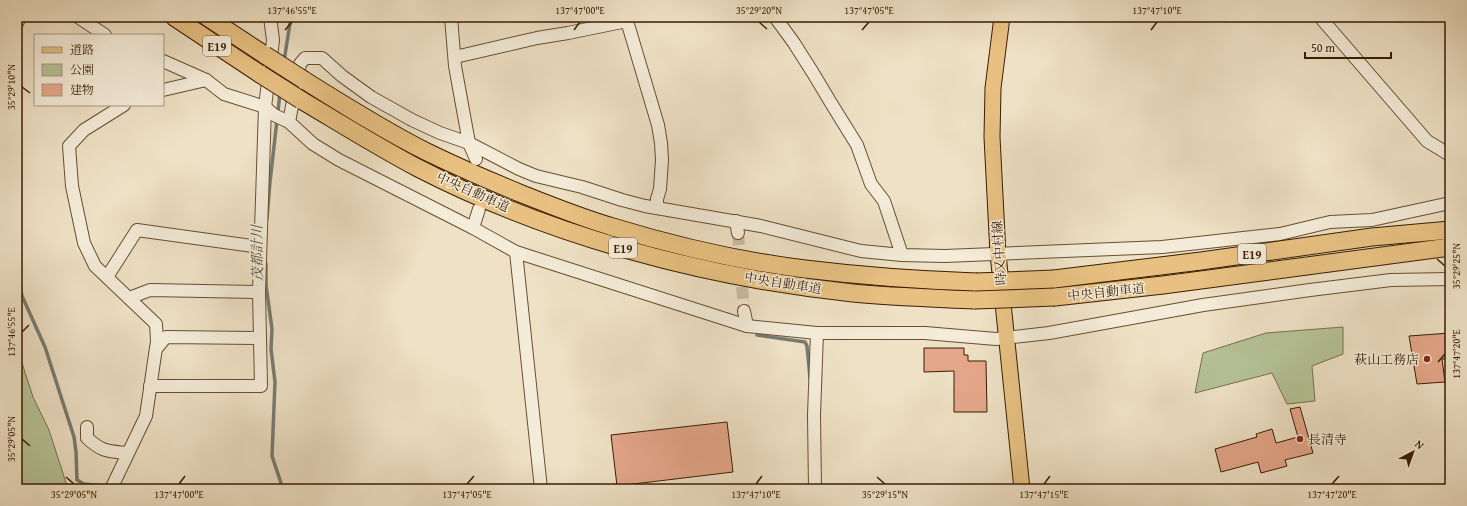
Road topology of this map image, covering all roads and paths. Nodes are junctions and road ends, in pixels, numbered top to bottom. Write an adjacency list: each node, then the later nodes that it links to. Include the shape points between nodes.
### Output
1 (20, 17): 10 (street)
2 (78, 17): 11 (street)
3 (174, 17): 27 (highway, 中央自動車道 / E19, bridge, via 355,132 426,172 484,198 606,244 723,272 801,287 854,293 975,300 1055,297)
4 (207, 17): 25 (highway, 中央自動車道 / E19, bridge, via 363,117 491,181 611,227 680,246 749,260 803,269 914,280 976,282 1054,279 1372,237)
5 (270, 17): 17 (street)
6 (450, 17): 12 (street)
7 (775, 17): 30 (street, via 814,73 857,145 871,184 884,201)
8 (1002, 17): 29 (main road, 時又中村線, via 992,88)
9 (1320, 17): 19 (street, via 1427,141)
10 (17, 23)
11 (104, 34)
12 (455, 58): 18 (street); 22 (street, via 537,38 627,21 658,125 662,160)
13 (164, 62): 14 (street)
14 (206, 80): 15 (street); 17 (street, via 224,94)
15 (164, 90)
16 (122, 106): 31 (street, via 84,130 69,146 72,186 84,243 95,266)
17 (278, 116): 18 (street, via 300,64 305,58 322,58 371,97 440,133); 24 (street, via 313,144 339,160); 26 (street)
18 (469, 143): 20 (street); 22 (street, via 536,176 622,200)
19 (1450, 155)
20 (476, 159)
21 (1450, 203): 29 (street, via 1372,220 1330,222 1280,234 1162,247)
22 (658, 207): 30 (street, via 737,227 761,226 861,251)
23 (478, 209): 24 (street)
24 (473, 228): 28 (street)
25 (1450, 230)
26 (260, 247): 31 (street, via 137,230); 33 (street)
27 (1450, 247)
28 (516, 252): 36 (street); 45 (street)
29 (998, 254): 30 (street); 39 (main road, 時又中村線)
30 (902, 255)
31 (107, 277): 34 (street)
32 (1450, 279): 39 (street, via 1391,280 1310,290)
33 (259, 292): 34 (street, via 150,290); 38 (street)
34 (129, 298): 40 (street, via 156,324)
35 (744, 311): 36 (street)
36 (747, 326): 37 (street)
37 (817, 333): 39 (street, via 925,333); 46 (street)
38 (260, 338): 40 (street, via 166,337); 41 (street, via 261,386)
39 (1006, 338): 47 (main road, 時又中村線)
40 (156, 349): 41 (street)
41 (150, 386): 43 (street, via 146,416)
42 (88, 427): 43 (street, via 87,438 96,446 107,451)
43 (128, 453): 44 (street)
44 (112, 486)
45 (540, 489)
46 (815, 489)
47 (1022, 489)

